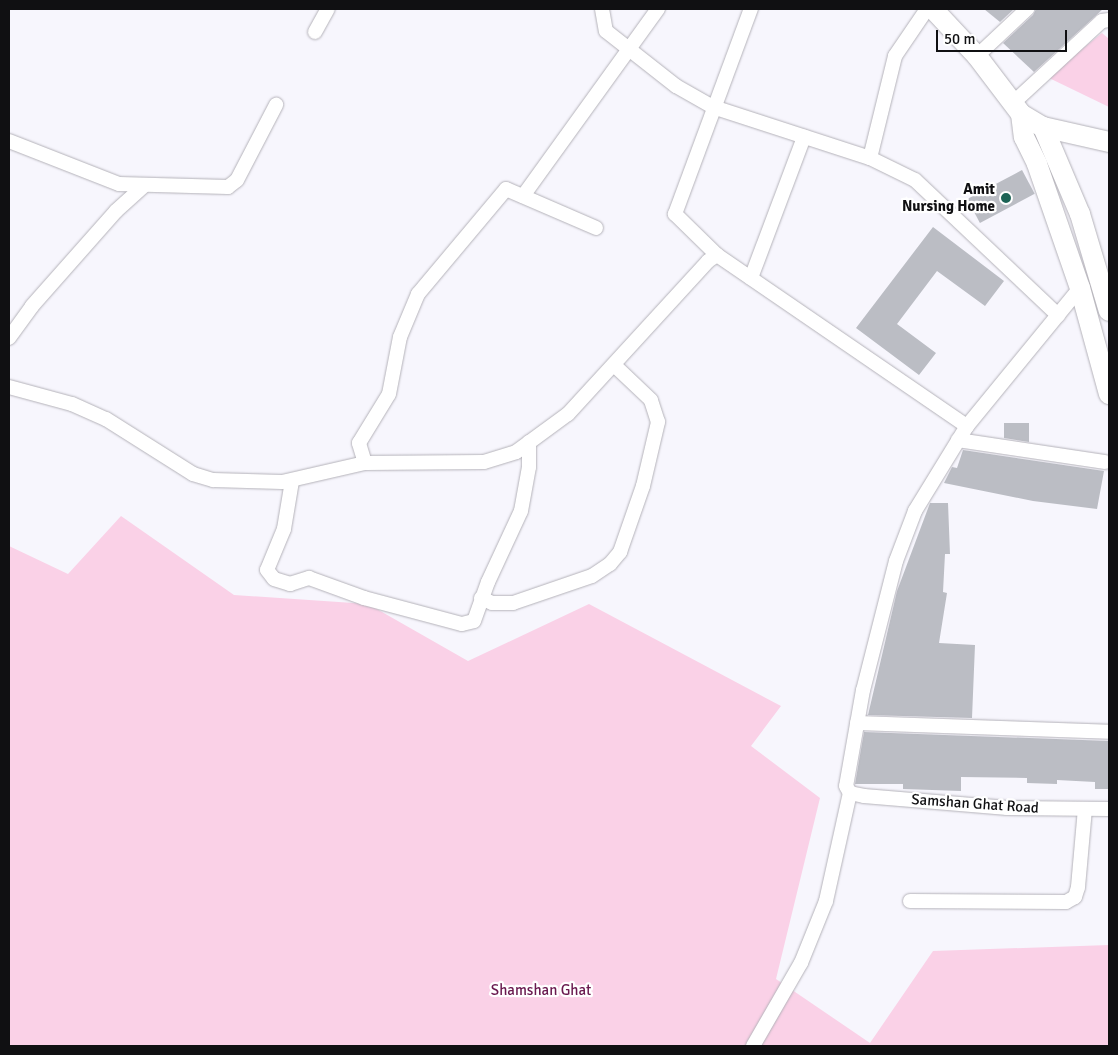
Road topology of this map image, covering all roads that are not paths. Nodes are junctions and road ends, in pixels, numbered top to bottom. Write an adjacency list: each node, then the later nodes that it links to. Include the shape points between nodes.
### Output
1 (328, 9): 9 (street)
2 (602, 9): 10 (street, via 606,31)
3 (658, 9): 10 (street)
4 (751, 9): 13 (street)
5 (927, 9): 19 (street, via 895,56)
6 (933, 9): 11 (street)
7 (1027, 9): 11 (street)
8 (1109, 20): 14 (street, via 1102,20)
9 (315, 32)
10 (630, 50): 13 (street, via 676,86); 21 (street)
11 (977, 56): 14 (street)
12 (276, 105): 20 (street, via 231,186)
13 (713, 108): 16 (street); 23 (street, via 675,214)
14 (1017, 108): 15 (street); 25 (street, via 1024,136 1037,164)
15 (1042, 127): 18 (street); 26 (street, via 1080,214)
16 (804, 137): 19 (street); 24 (street)
17 (9, 141): 20 (street, via 104,181)
18 (1109, 142)
19 (870, 158): 27 (street, via 915,180)
20 (144, 186): 28 (street, via 116,211 32,306)
21 (523, 196): 22 (street); 35 (street, via 506,189 418,294 400,337 389,394 359,443)
22 (596, 228)
23 (718, 255): 24 (street); 29 (street, via 708,261)
24 (751, 278): 32 (street)
25 (1080, 288): 27 (street); 31 (street)
26 (1109, 311)
27 (1058, 315): 32 (street)
28 (9, 338)
29 (614, 365): 34 (street, via 568,414); 38 (street, via 651,400 658,422 642,486 620,552 610,564 592,576 513,603 492,603)
30 (9, 387): 37 (street, via 72,404 98,415 202,477 265,483)
31 (1109, 394)
32 (967, 426): 33 (street)
33 (958, 440): 36 (street); 39 (street, via 905,533)
34 (529, 442): 35 (street, via 516,452 484,462); 38 (street, via 529,467 521,511)
35 (365, 462): 37 (street)
36 (1105, 462)
37 (292, 481): 38 (street, via 284,529 267,570 274,579 290,584 309,578 364,598 462,624 474,621)
38 (481, 598)
39 (857, 723): 40 (street); 41 (street)
40 (1109, 732)
41 (848, 790): 42 (street, Samshan Ghat Road, via 1007,808); 45 (street, via 826,901 801,963)
42 (1085, 809): 43 (street, Samshan Ghat Road); 44 (street, via 1078,886 1075,897 1066,902)
43 (1109, 809)
44 (910, 901)
45 (753, 1046)

